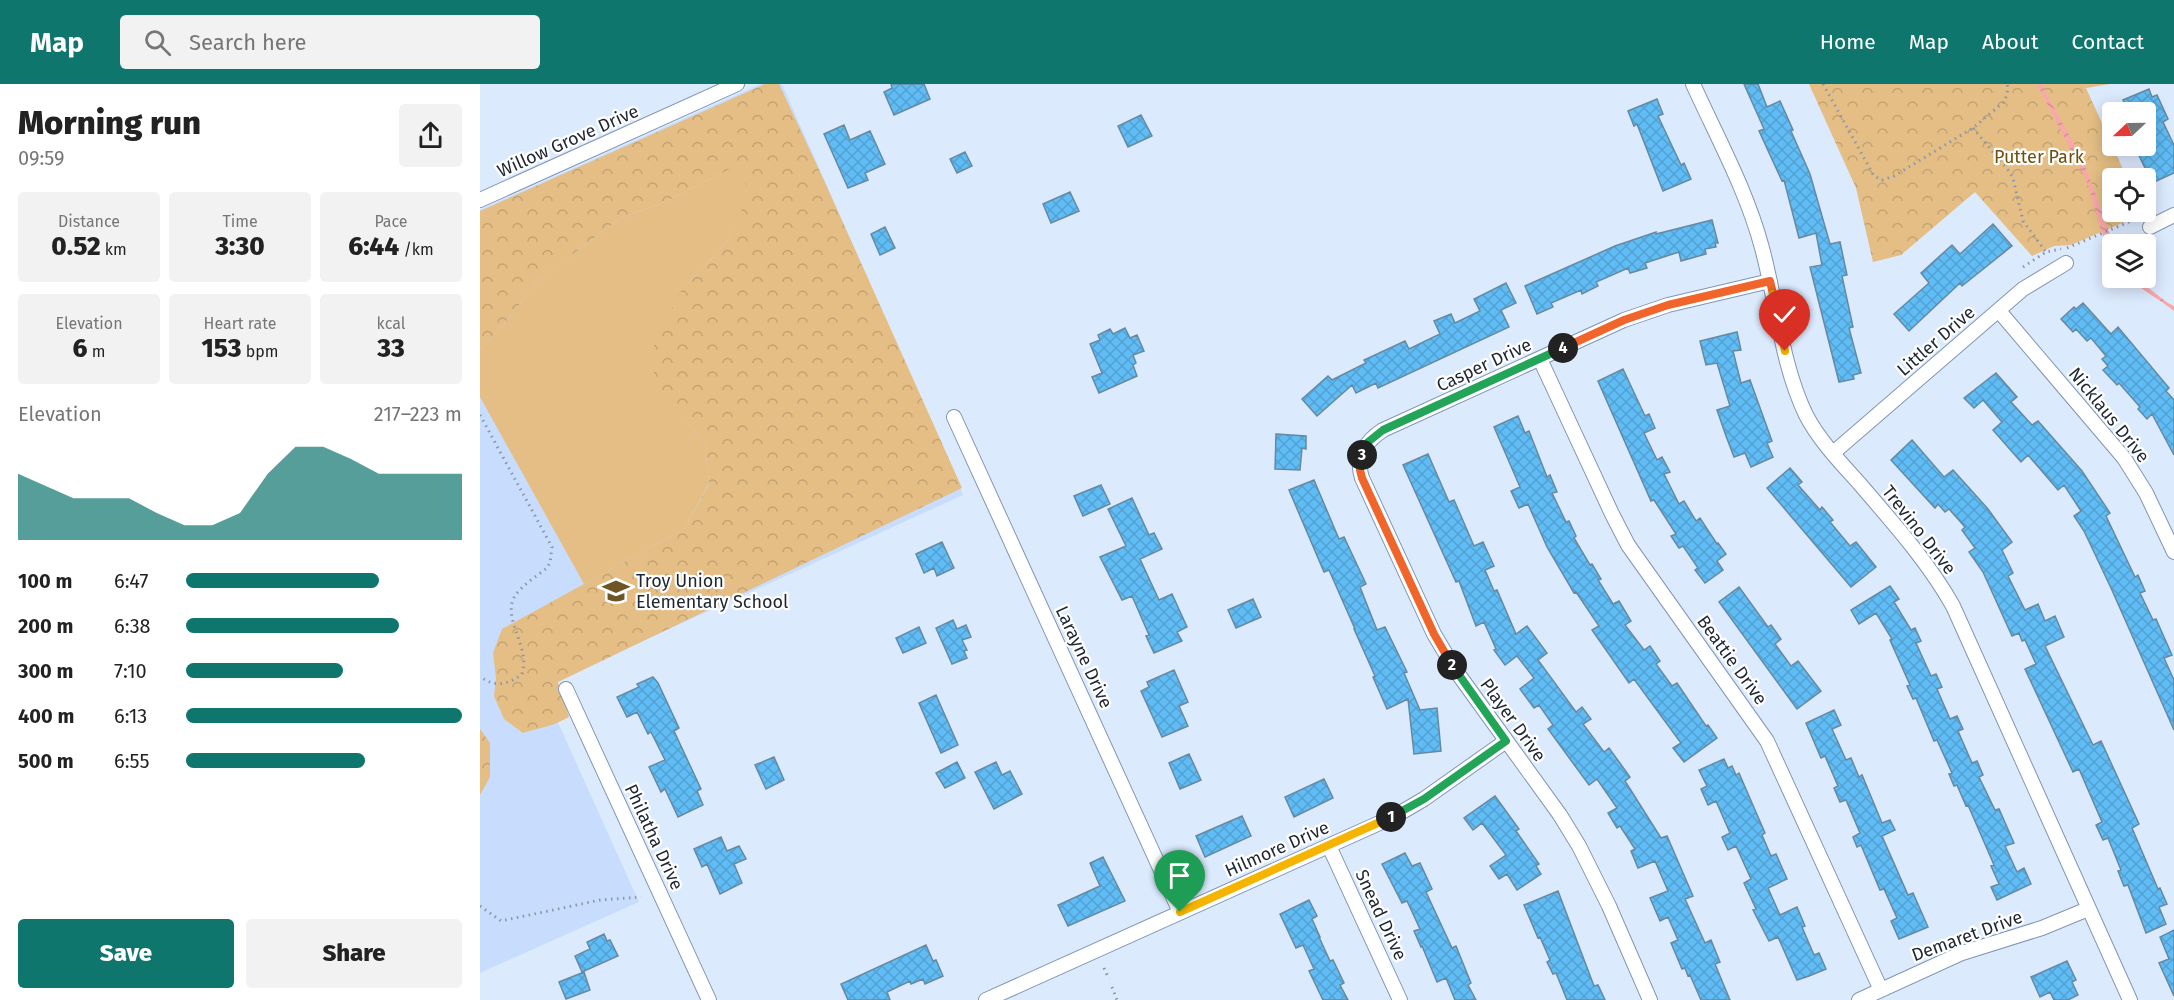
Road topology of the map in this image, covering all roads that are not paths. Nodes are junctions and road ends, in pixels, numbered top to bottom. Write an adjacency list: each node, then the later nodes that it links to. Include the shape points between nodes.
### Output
1 (737, 84): 3 (street, Willow Grove Drive)
2 (1693, 84): 7 (street, Trevino Drive, via 1749,210)
3 (480, 200)
4 (2174, 216): 5 (street)
5 (2150, 227)
6 (2066, 262): 8 (street, Littler Drive, via 2034,280)
7 (1770, 281): 9 (street, Casper Drive, via 1652,310); 11 (street, Trevino Drive, via 1797,391 1812,424)
8 (1999, 310): 11 (street, Littler Drive); 13 (street, Nicklaus Drive, via 2124,458)
9 (1540, 359): 12 (street, Casper Drive, via 1383,430 1368,442); 19 (street, Beattie Drive, via 1628,545 1767,741)
10 (954, 417): 18 (street, Larayne Drive)
11 (1833, 453): 17 (street, Trevino Drive, via 1917,551 1953,606)
12 (1361, 456): 15 (street, Player Drive, via 1362,478 1434,634)
13 (2174, 552)
14 (566, 689): 20 (street, Philatha Drive)
15 (1506, 741): 16 (street, Hilmore Drive, via 1417,804); 23 (street, Player Drive, via 1579,846)
16 (1329, 846): 18 (street, Hilmore Drive); 22 (street, Snead Drive)
17 (2088, 909): 19 (street, Demaret Drive, via 1962,953); 25 (street, Trevino Drive)
18 (1180, 912): 21 (street, Hilmore Drive)
19 (1881, 990): 24 (street, Demaret Drive)
20 (709, 1000)
21 (986, 1000)
22 (1400, 1000)
23 (1650, 1000)
24 (1858, 1000)
25 (2130, 1000)

